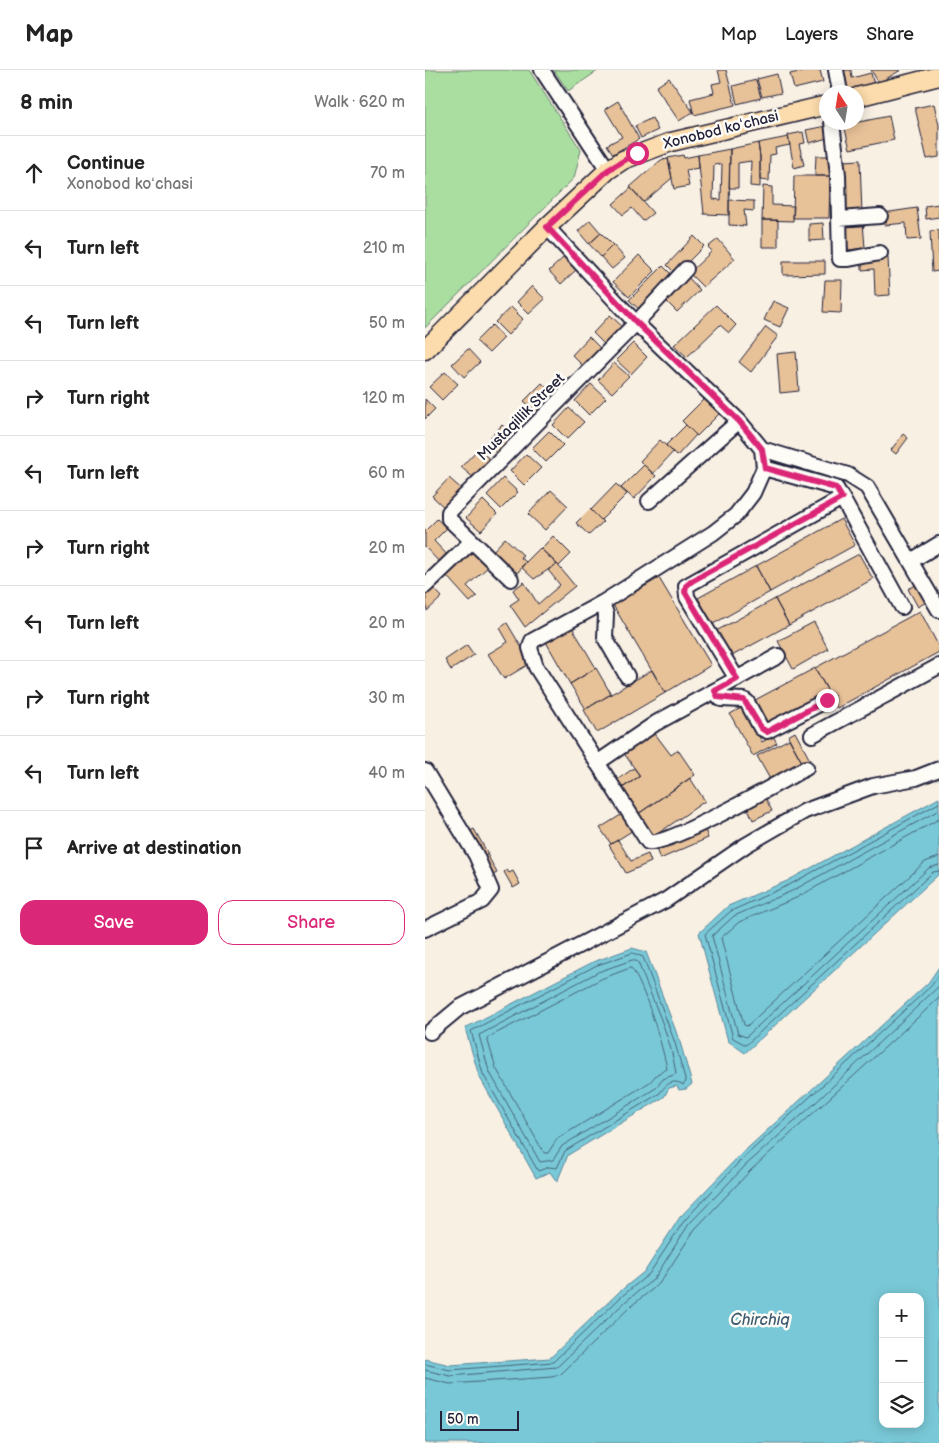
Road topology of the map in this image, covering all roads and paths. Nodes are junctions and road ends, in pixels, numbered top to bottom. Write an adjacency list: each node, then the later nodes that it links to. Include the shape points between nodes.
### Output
1 (542, 70): 8 (street)
2 (836, 70): 4 (street)
3 (939, 76): 5 (main road)
4 (839, 85)
5 (864, 96)
6 (819, 107): 8 (main road, Xonobod koʻchasi, via 671,142 630,156)
7 (833, 130): 10 (street)
8 (608, 170): 11 (main road, Xonobod koʻchasi)
9 (880, 216): 10 (street)
10 (839, 218): 12 (street, via 840,259)
11 (547, 227): 14 (street); 15 (main road, Xonobod koʻchasi)
12 (879, 253)
13 (686, 269): 14 (street, Mustaqillik Street)
14 (637, 323): 16 (street); 21 (street, Mustaqillik Street, via 449,512 449,519)
15 (425, 350)
16 (739, 421): 17 (street); 20 (street)
17 (762, 449): 18 (street); 23 (street, via 856,479 867,487)
18 (765, 468): 19 (street, via 836,488); 26 (street, via 753,493 736,515 682,554)
19 (842, 498): 27 (street); 32 (street, via 686,586 687,597)
20 (649, 501)
21 (472, 541): 24 (street, Mustaqillik Street); 25 (street)
22 (939, 544): 23 (street)
23 (911, 561): 28 (street)
24 (511, 579)
25 (425, 586)
26 (602, 603): 31 (street, via 606,614 605,638); 36 (street, via 536,638 531,645 536,667)
27 (902, 607)
28 (939, 610)
29 (778, 656): 32 (street)
30 (939, 666): 35 (street)
31 (627, 676)
32 (737, 679): 33 (street)
33 (715, 691): 34 (street, via 721,699 747,702 761,728 767,732); 36 (street, via 656,723)
34 (827, 700)
35 (812, 735)
36 (597, 763): 37 (street, via 645,838 652,843 717,816)
37 (806, 768)
38 (939, 769): 41 (street, via 916,778 873,786 805,811 746,845 666,900 459,1008)
39 (425, 770): 40 (street, via 476,855 491,890 481,901)
40 (425, 929)
41 (430, 1032)

